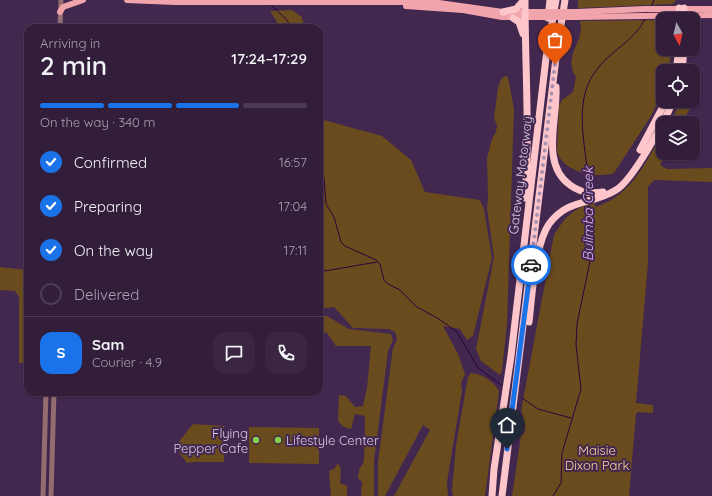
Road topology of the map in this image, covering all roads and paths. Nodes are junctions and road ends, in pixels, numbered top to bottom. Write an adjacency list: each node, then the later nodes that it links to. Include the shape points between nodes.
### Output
1 (60, 0): 10 (street)
2 (83, 0): 10 (main road, via 63,7)
3 (127, 0): 8 (main road)
4 (525, 0): 11 (highway, via 516,9); 15 (highway)
5 (550, 0): 22 (highway)
6 (556, 0): 22 (highway, Gateway Motorway)
7 (565, 0): 23 (highway, Gateway Motorway)
8 (363, 3): 11 (main road, via 432,2); 19 (main road, via 446,8)
9 (712, 9): 13 (main road)
10 (60, 12): 20 (street)
11 (503, 12): 15 (main road)
12 (672, 12): 14 (main road, via 645,9)
13 (693, 12)
14 (576, 14): 15 (main road, bridge); 18 (main road)
15 (525, 15): 19 (main road); 21 (highway)
16 (700, 15): 17 (main road)
17 (712, 15)
18 (656, 16)
19 (513, 18): 21 (highway, via 519,22)
20 (60, 24)
21 (525, 40): 27 (highway, via 528,144 525,201)
22 (546, 58): 27 (highway, Gateway Motorway)
23 (554, 79): 26 (highway, via 557,88 553,153 555,163 565,181); 28 (highway, Gateway Motorway)
24 (662, 108): 26 (highway, via 624,180)
25 (669, 108): 26 (highway, via 626,182 612,192)
26 (594, 195): 28 (highway, via 560,213 545,233 539,252 526,342)
27 (528, 207): 33 (highway, Gateway Motorway)
28 (520, 353): 34 (highway, Gateway Motorway)
29 (46, 396): 31 (street)
30 (54, 396): 32 (street)
31 (44, 496)
32 (51, 496)
33 (492, 496)
34 (502, 496)

